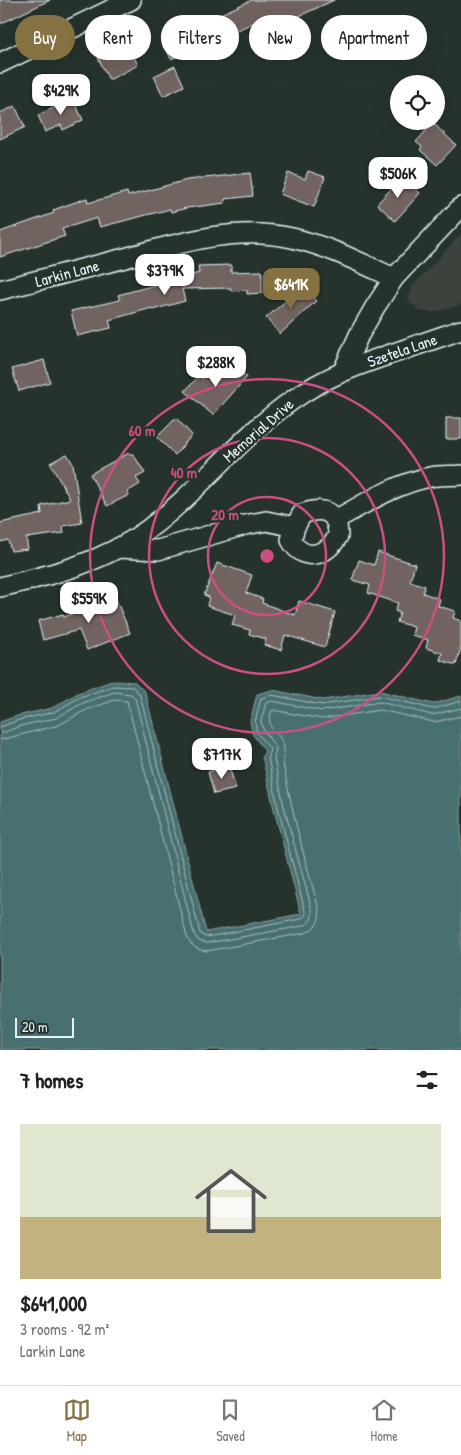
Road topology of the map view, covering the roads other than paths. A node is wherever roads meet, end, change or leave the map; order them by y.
1 (131, 0) edge
2 (0, 63) edge
3 (461, 207) edge
4 (394, 278) junction
5 (0, 290) edge
6 (461, 330) edge
7 (343, 371) junction
8 (461, 475) edge
9 (335, 520) junction
10 (295, 527) junction
11 (118, 548) junction
12 (0, 587) edge

1 - 2 street
3 - 4 street
4 - 5 street, Larkin Lane
4 - 7 street
6 - 7 street, Szetela Lane
7 - 11 street, Memorial Drive
8 - 9 street
9 - 10 street
9 - 10 street
10 - 11 street
11 - 12 street, Memorial Drive

